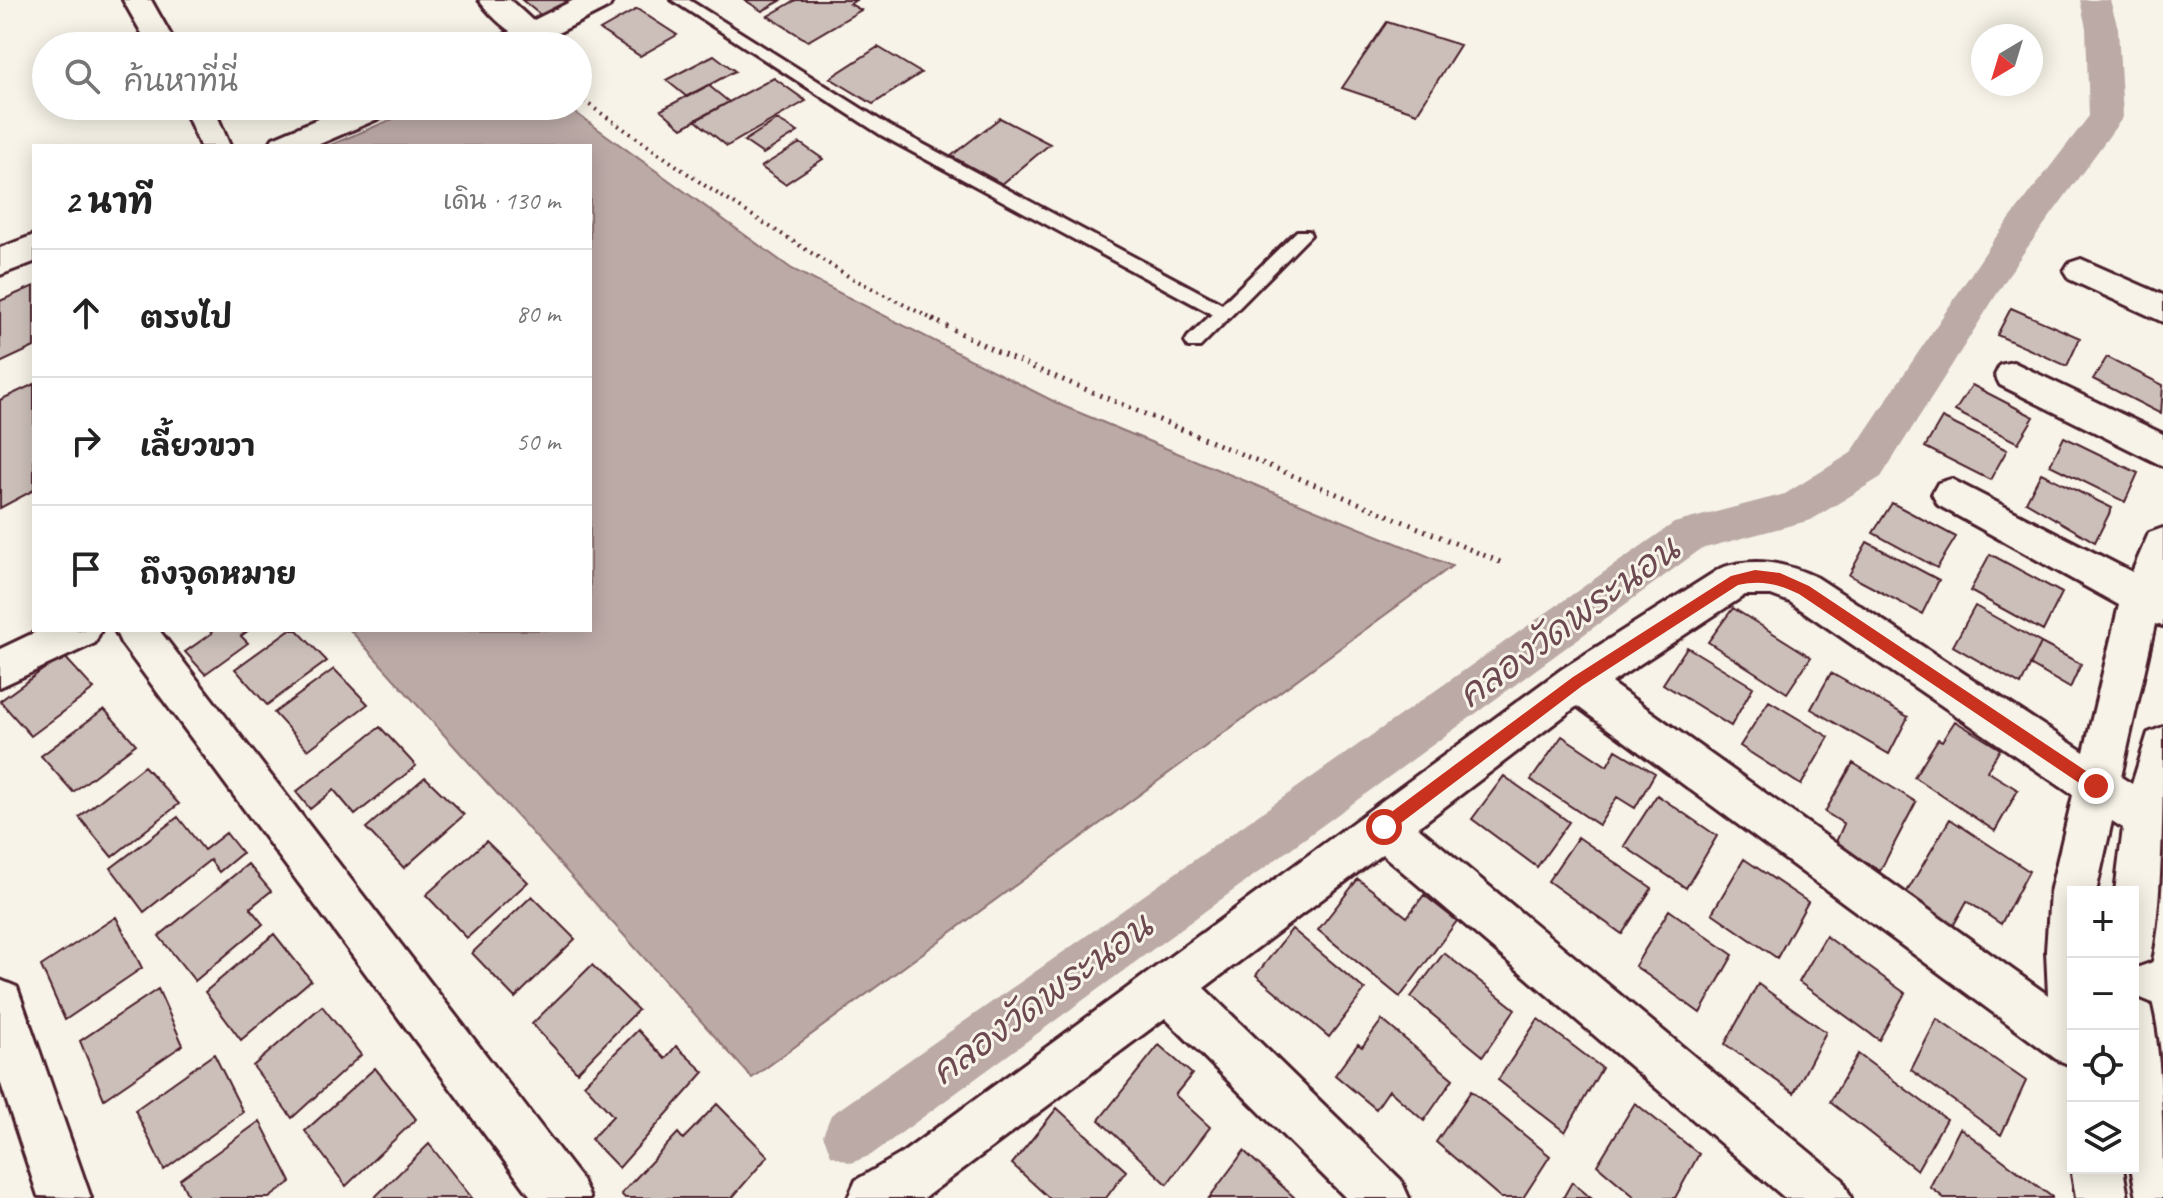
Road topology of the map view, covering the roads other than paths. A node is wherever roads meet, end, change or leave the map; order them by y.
1 (137, 0) edge
2 (493, 0) edge
3 (598, 0) edge
4 (679, 0) edge
5 (155, 32) edge
6 (515, 32) edge
7 (536, 32) edge
8 (204, 120) edge
9 (345, 120) edge
10 (214, 144) edge
11 (290, 144) edge
12 (1303, 235) dead end
13 (32, 249) edge
14 (0, 262) edge
15 (2081, 271) dead end
16 (2163, 310) edge
17 (1224, 313) junction
18 (1194, 342) dead end
19 (2013, 375) dead end
20 (2163, 451) edge
21 (1951, 494) dead end
22 (2163, 544) edge
23 (2152, 603) edge
24 (77, 632) edge
25 (137, 632) edge
26 (0, 669) edge
27 (1577, 682) junction
28 (2163, 747) edge
29 (2096, 786) junction
30 (2154, 825) edge
31 (1384, 827) junction
32 (2075, 886) edge
33 (2139, 909) edge
34 (1168, 987) junction
35 (0, 1004) edge
36 (2134, 1030) edge
37 (2067, 1038) edge
38 (2145, 1097) edge
39 (2098, 1174) edge
40 (930, 1185) edge
41 (65, 1198) edge
42 (564, 1198) edge
43 (874, 1198) edge
44 (1383, 1198) edge
45 (1825, 1198) edge
46 (2102, 1198) edge
47 (2163, 1198) edge

1 - 5 street
2 - 6 street
3 - 7 street
4 - 17 lane
8 - 10 street
9 - 11 street
12 - 17 lane
13 - 14 street
15 - 16 street
17 - 18 lane
19 - 20 street
21 - 23 street
22 - 23 street
23 - 29 street
24 - 26 street
25 - 42 street
27 - 29 street
27 - 31 street
27 - 37 street
28 - 30 street
29 - 30 street
29 - 32 street
30 - 33 street
31 - 34 street
31 - 45 street
34 - 40 street
34 - 44 street
35 - 41 street
36 - 38 street
38 - 47 street
39 - 46 street
40 - 43 street

